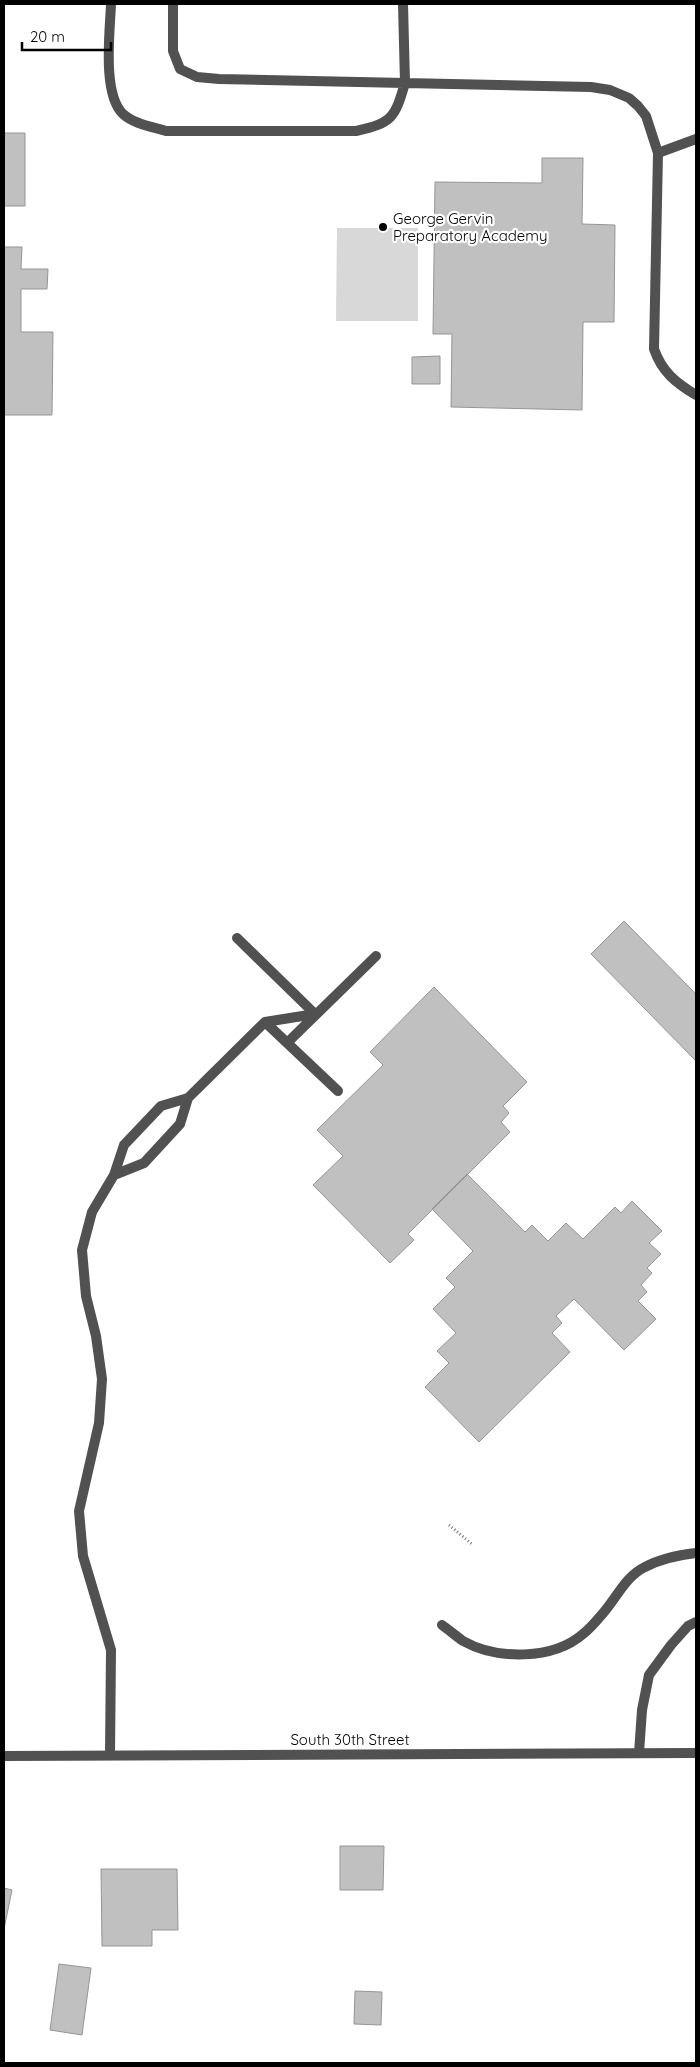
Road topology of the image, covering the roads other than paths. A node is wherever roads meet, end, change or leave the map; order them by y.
1 (111, 4) edge
2 (173, 4) edge
3 (403, 4) edge
4 (405, 82) junction
5 (696, 139) edge
6 (658, 153) junction
7 (696, 395) edge
8 (237, 938) dead end
9 (376, 956) dead end
10 (315, 1014) junction
11 (265, 1022) junction
12 (288, 1042) junction
13 (338, 1092) dead end
14 (188, 1098) junction
15 (114, 1175) junction
16 (696, 1554) edge
17 (696, 1622) edge
18 (442, 1625) dead end
19 (639, 1753) junction
20 (696, 1753) edge
21 (110, 1755) junction
22 (4, 1756) edge

1 - 4 street
2 - 4 street
3 - 4 street
4 - 6 street
5 - 6 street
6 - 7 street
8 - 10 street
9 - 10 street
10 - 11 street
10 - 12 street
11 - 12 street
11 - 14 street
12 - 13 street
14 - 15 street
14 - 15 street
15 - 21 street
16 - 18 street
17 - 19 street
19 - 20 street, South 30th Street
19 - 21 street, South 30th Street
21 - 22 street, South 30th Street

